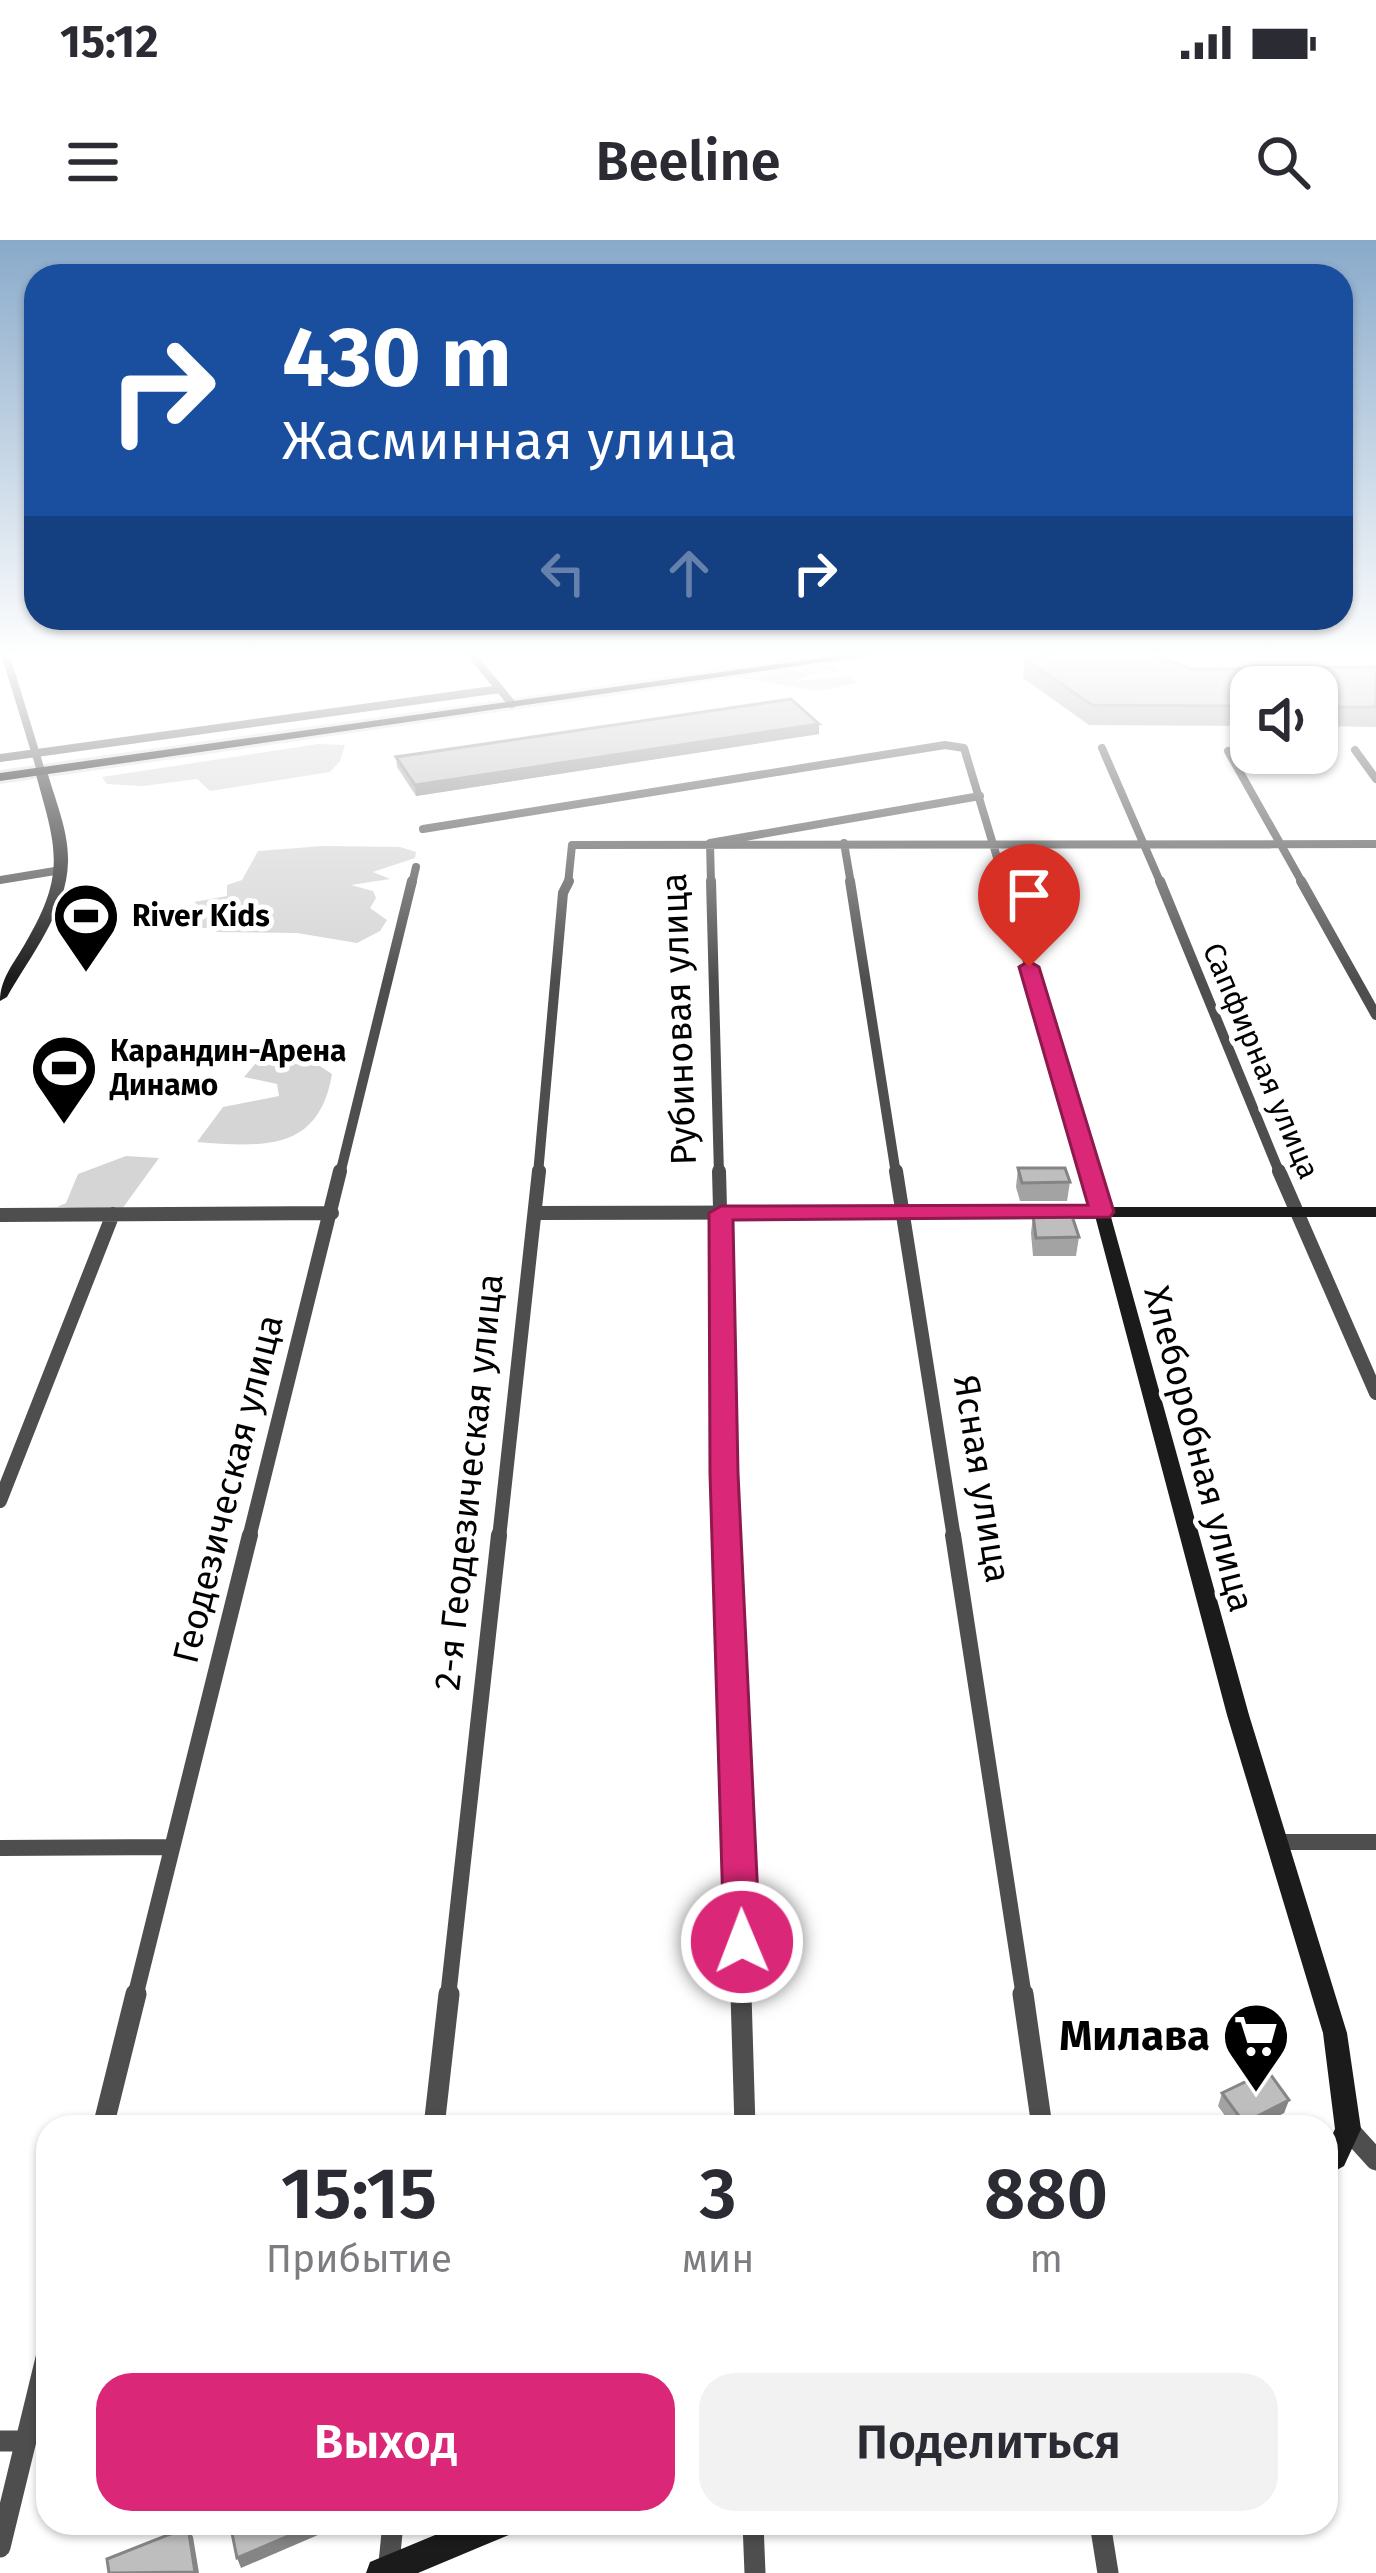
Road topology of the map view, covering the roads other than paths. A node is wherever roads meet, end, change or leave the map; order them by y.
1 (38, 762) edge
2 (105, 762) edge
3 (840, 762) edge
4 (969, 762) edge
5 (1108, 762) edge
6 (1235, 762) edge
7 (41, 771) junction
8 (0, 777) edge
9 (980, 796) junction
10 (424, 829) dead end
11 (844, 843) junction
12 (710, 844) junction
13 (992, 844) junction
14 (1284, 844) junction
15 (1376, 844) edge
16 (1145, 845) junction
17 (416, 867) dead end
18 (61, 871) junction
19 (0, 880) edge
20 (0, 997) edge
21 (1376, 1016) edge
22 (1102, 1212) junction
23 (1298, 1212) junction
24 (1376, 1212) edge
25 (332, 1213) junction
26 (536, 1213) junction
27 (721, 1213) junction
28 (112, 1214) junction
29 (904, 1214) junction
30 (0, 1215) edge
31 (1376, 1393) edge
32 (0, 1501) edge
33 (1276, 1842) junction
34 (1376, 1842) edge
35 (171, 1847) junction
36 (0, 1848) edge
37 (106, 2115) edge
38 (435, 2115) edge
39 (745, 2115) edge
40 (1040, 2115) edge
41 (1348, 2129) junction
42 (1338, 2151) edge
43 (1376, 2160) edge
44 (36, 2400) edge
45 (0, 2441) edge
46 (26, 2441) junction
47 (391, 2535) edge
48 (472, 2535) edge
49 (753, 2535) edge
50 (1102, 2535) edge
51 (0, 2547) edge
52 (386, 2572) edge
53 (755, 2573) edge
54 (1108, 2573) edge

1 - 7 street
2 - 7 main road
3 - 10 street, Хлеборобная улица
4 - 9 street, Хлеборобная улица
5 - 16 street, Сапфирная улица
6 - 14 street
7 - 8 main road
7 - 18 street
9 - 12 street
9 - 13 street, Хлеборобная улица
11 - 12 street
11 - 13 street
11 - 29 street, Ясная улица
12 - 26 street, 2-я Геодезическая улица
12 - 27 street, Рубиновая улица
13 - 16 street
13 - 22 street, Хлеборобная улица
14 - 15 street
14 - 16 street
14 - 21 street
16 - 23 street, Сапфирная улица
17 - 25 street, Геодезическая улица
18 - 19 street
18 - 20 street
22 - 23 street
22 - 29 street
22 - 33 street, Хлеборобная улица
23 - 24 street
23 - 31 street, Сапфирная улица
25 - 28 street
25 - 35 street, Геодезическая улица
26 - 27 street
26 - 38 street, 2-я Геодезическая улица
27 - 29 street
27 - 39 street, Рубиновая улица
28 - 30 street
28 - 32 street
29 - 40 street, Ясная улица
33 - 34 street
33 - 41 street, Хлеборобная улица
35 - 36 street
35 - 37 street, Геодезическая улица
41 - 42 street
41 - 43 street
44 - 46 street
45 - 46 street
46 - 51 street
47 - 52 street
48 - 52 street
49 - 53 street
50 - 54 street

